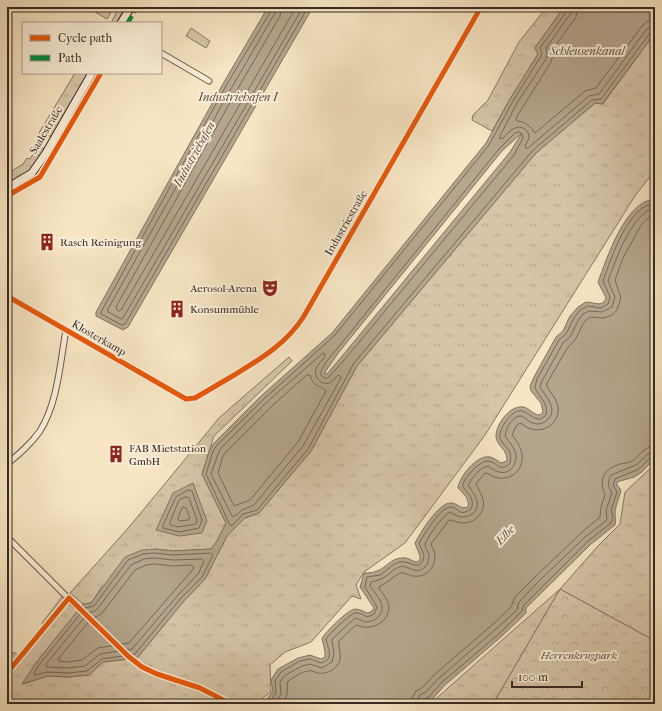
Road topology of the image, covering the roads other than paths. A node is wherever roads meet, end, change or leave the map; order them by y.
1 (130, 7) edge
2 (481, 7) edge
3 (122, 22) edge
4 (162, 53) edge
5 (91, 74) edge
6 (209, 81) dead end
7 (7, 188) edge
8 (7, 296) edge
9 (66, 330) junction
10 (181, 397) joint
11 (7, 464) edge
12 (7, 537) edge
13 (76, 605) dead end

1 - 3 main road
2 - 10 street, Industriestraße
4 - 6 street
5 - 7 main road, Saalestraße
8 - 9 street, Klosterkamp
9 - 10 street, Klosterkamp
9 - 11 street
12 - 13 street

